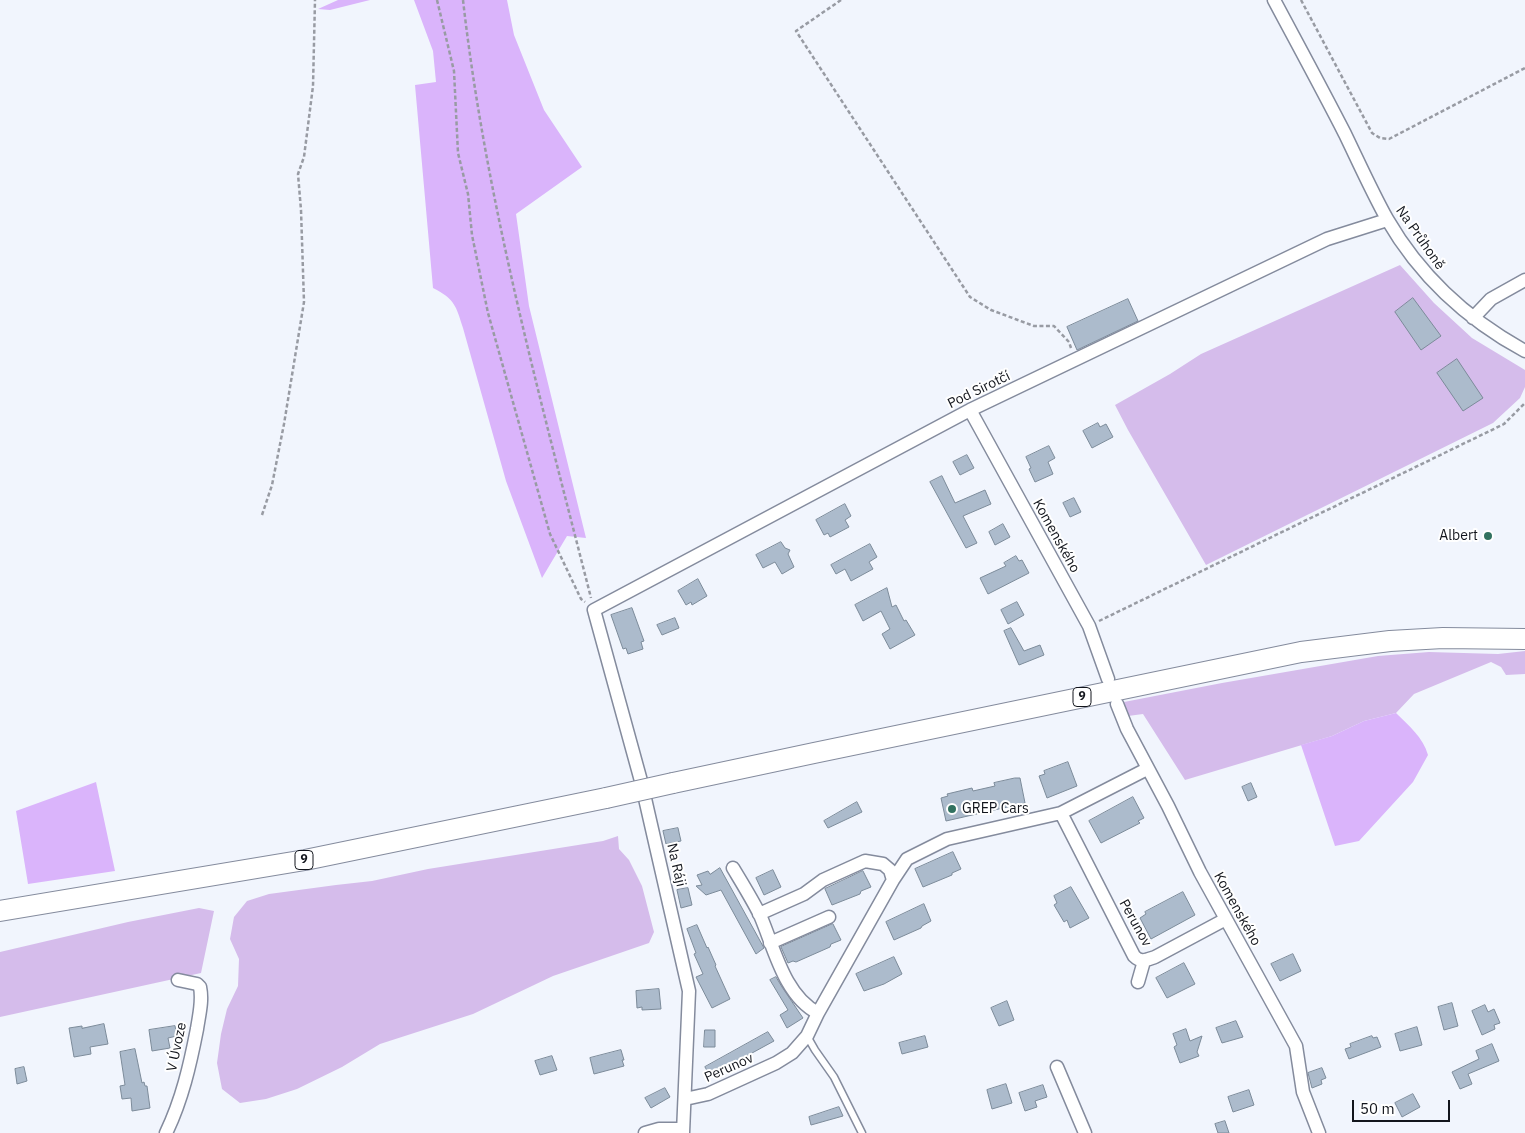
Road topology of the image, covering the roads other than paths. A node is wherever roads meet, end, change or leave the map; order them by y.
1 (1274, 0) edge
2 (1388, 220) junction
3 (1525, 280) edge
4 (1473, 318) junction
5 (1525, 351) edge
6 (970, 410) junction
7 (594, 610) joint
8 (1525, 639) edge
9 (1108, 679) dead end
10 (1116, 704) dead end
11 (1146, 769) junction
12 (1061, 814) junction
13 (733, 868) dead end
14 (893, 880) junction
15 (0, 911) edge
16 (759, 914) junction
17 (829, 917) dead end
18 (1226, 919) junction
19 (770, 943) junction
20 (1144, 961) junction
21 (178, 980) dead end
22 (1138, 982) dead end
23 (818, 1013) junction
24 (807, 1036) junction
25 (1057, 1067) dead end
26 (685, 1099) junction
27 (683, 1131) edge
28 (166, 1133) edge
29 (645, 1133) edge
30 (862, 1133) edge
31 (1085, 1133) edge
32 (1318, 1133) edge

1 - 2 street, Na Průhoně
2 - 4 street, Na Průhoně
2 - 6 street, Pod Sirotčí
3 - 4 street
4 - 5 street, Na Průhoně
6 - 7 street, Pod Sirotčí
6 - 9 street, Komenského
7 - 26 street, Na Ráji
8 - 15 main road, 9, bridge
10 - 11 street, Komenského
11 - 12 street, Perunov
11 - 18 street, Komenského
12 - 14 street, Perunov
12 - 20 street, Perunov
13 - 16 street
14 - 16 street
14 - 23 street, Perunov
16 - 19 street
17 - 19 street
18 - 20 street, Perunov
18 - 32 street, Komenského
19 - 23 street
20 - 22 street
21 - 28 street, V Úvoze
23 - 24 street, Perunov
24 - 26 street, Perunov
24 - 30 lane
25 - 31 street
26 - 27 street, Na Ráji
27 - 29 street

